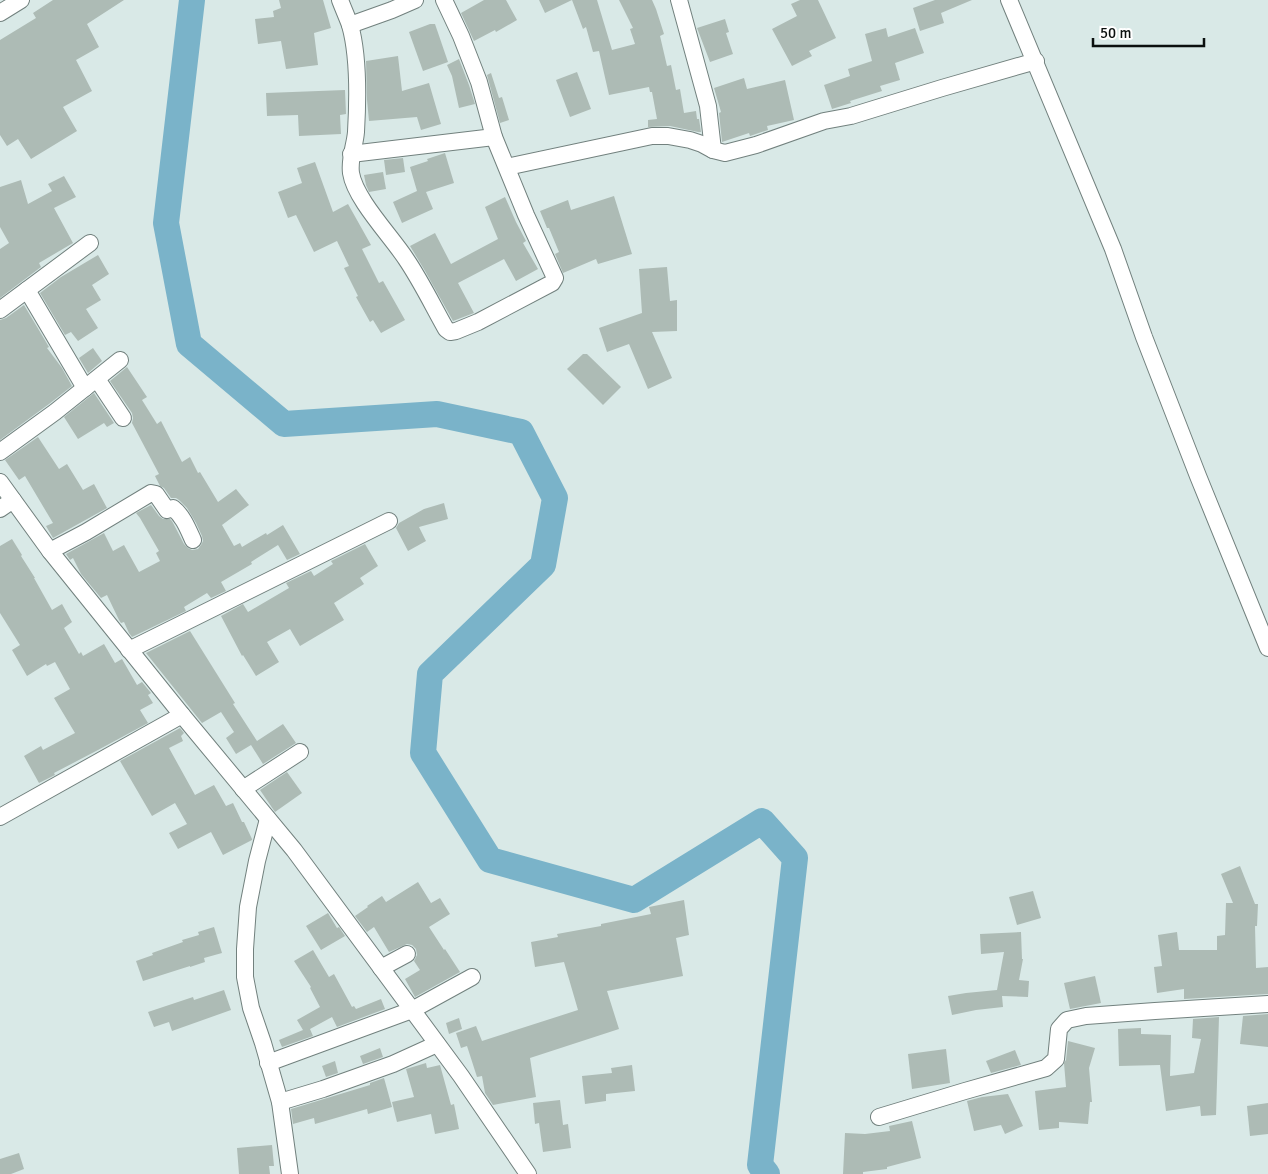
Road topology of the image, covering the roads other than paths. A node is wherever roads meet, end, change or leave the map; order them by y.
1 (21, 0) edge
2 (340, 0) edge
3 (415, 0) edge
4 (444, 0) edge
5 (680, 0) edge
6 (1009, 0) edge
7 (1, 10) edge
8 (350, 25) junction
9 (1036, 62) junction
10 (494, 137) junction
11 (713, 150) junction
12 (351, 154) junction
13 (507, 167) junction
14 (90, 243) dead end
15 (27, 290) junction
16 (0, 310) edge
17 (120, 360) dead end
18 (91, 384) junction
19 (123, 418) dead end
20 (0, 452) edge
21 (0, 482) edge
22 (7, 505) edge
23 (389, 521) dead end
24 (193, 540) dead end
25 (50, 551) junction
26 (1268, 648) edge
27 (129, 650) junction
28 (182, 716) junction
29 (300, 752) dead end
30 (243, 789) junction
31 (0, 818) edge
32 (268, 819) junction
33 (407, 954) dead end
34 (381, 968) junction
35 (472, 977) dead end
36 (1268, 1004) edge
37 (412, 1010) junction
38 (437, 1044) junction
39 (268, 1063) junction
40 (280, 1102) junction
41 (879, 1117) dead end
42 (290, 1174) edge
43 (528, 1174) edge

1 - 7 street
2 - 8 street
3 - 8 street
4 - 10 street
5 - 11 street
6 - 9 street
8 - 12 street
9 - 11 street
9 - 26 street
10 - 12 street
10 - 13 street
11 - 13 street
12 - 13 street
14 - 15 street
15 - 16 street
15 - 18 street
17 - 18 street
18 - 19 street
18 - 20 street
21 - 22 street
22 - 25 street
23 - 27 street
24 - 25 street
25 - 27 street
27 - 28 street
28 - 30 street
28 - 31 street
29 - 30 street
30 - 32 street
32 - 34 street
32 - 39 street
33 - 34 street
34 - 37 street
35 - 37 street
36 - 41 street
37 - 38 street
37 - 39 street
38 - 40 street
38 - 43 street
39 - 40 street
40 - 42 street

